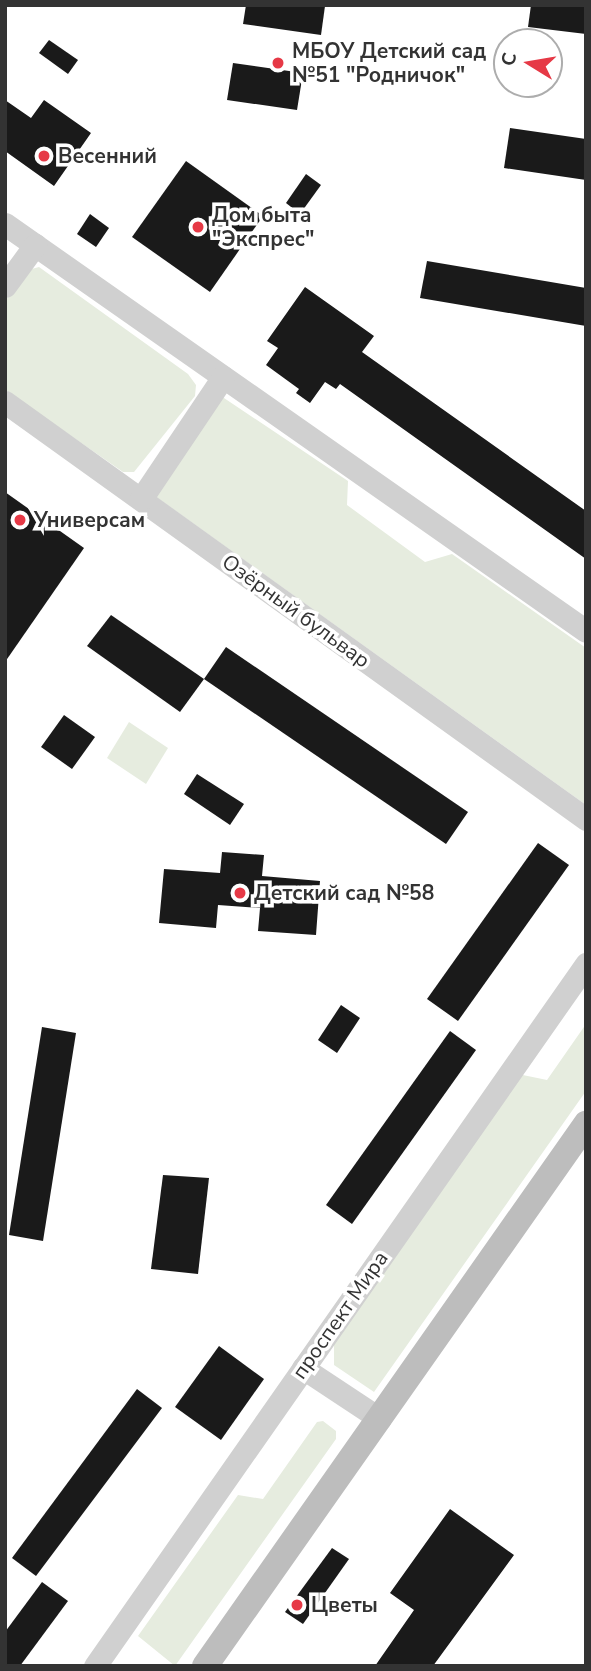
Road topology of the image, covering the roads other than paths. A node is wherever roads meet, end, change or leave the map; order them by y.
1 (5, 224) edge
2 (35, 245) junction
3 (5, 286) edge
4 (223, 377) junction
5 (5, 402) edge
6 (141, 499) junction
7 (586, 631) edge
8 (586, 819) edge
9 (586, 964) edge
10 (586, 1124) edge
11 (303, 1368) junction
12 (380, 1419) junction
13 (95, 1666) edge
14 (205, 1666) edge

1 - 2 street
2 - 3 street
2 - 4 street
4 - 6 street
4 - 7 street
5 - 6 street, Озёрный бульвар
6 - 8 street, Озёрный бульвар
9 - 11 street, проспект Мира
10 - 12 main road
11 - 12 street
11 - 13 street, проспект Мира
12 - 14 main road

